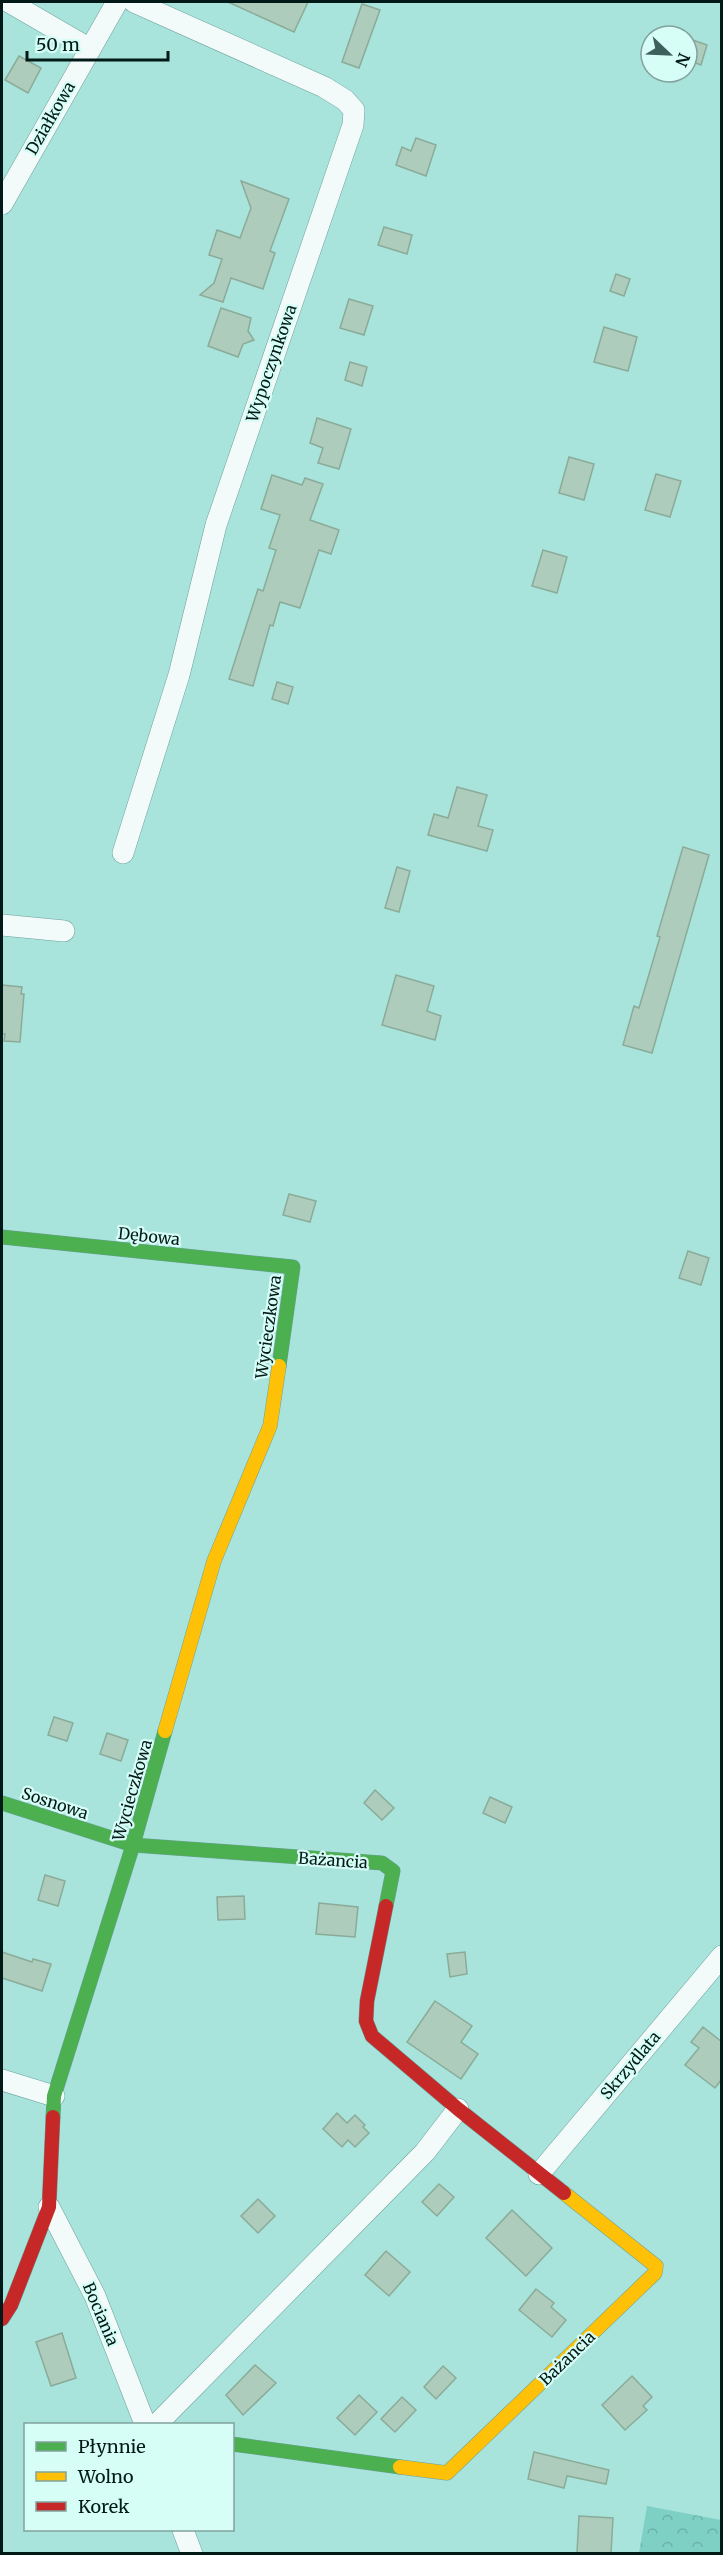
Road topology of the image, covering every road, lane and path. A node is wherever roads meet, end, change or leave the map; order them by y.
1 (9, 2) edge
2 (117, 2) edge
3 (134, 2) edge
4 (90, 49) junction
5 (2, 204) edge
6 (123, 853) dead end
7 (2, 925) edge
8 (64, 931) dead end
9 (2, 1237) edge
10 (293, 1267) joint
11 (2, 1803) edge
12 (133, 1845) junction
13 (722, 1956) edge
14 (2, 2080) edge
15 (54, 2096) junction
16 (458, 2109) junction
17 (539, 2174) junction
18 (49, 2206) junction
19 (2, 2319) edge
20 (146, 2423) edge
21 (158, 2423) edge
22 (234, 2444) edge
23 (184, 2531) edge
24 (192, 2553) edge

1 - 4 street
2 - 4 street, Działkowa
3 - 6 street, Wypoczynkowa
4 - 5 street, Działkowa
7 - 8 street
9 - 10 street, Dębowa
10 - 12 street, Wycieczkowa
11 - 12 street, Sosnowa
12 - 15 street, Wycieczkowa
12 - 16 street, Bażancia
13 - 17 street, Skrzydlata
14 - 15 street
15 - 18 street, Wycieczkowa
16 - 17 street, Bażancia
16 - 21 street
17 - 22 street, Bażancia
18 - 19 street, Wycieczkowa
18 - 20 street, Bociania
23 - 24 street

